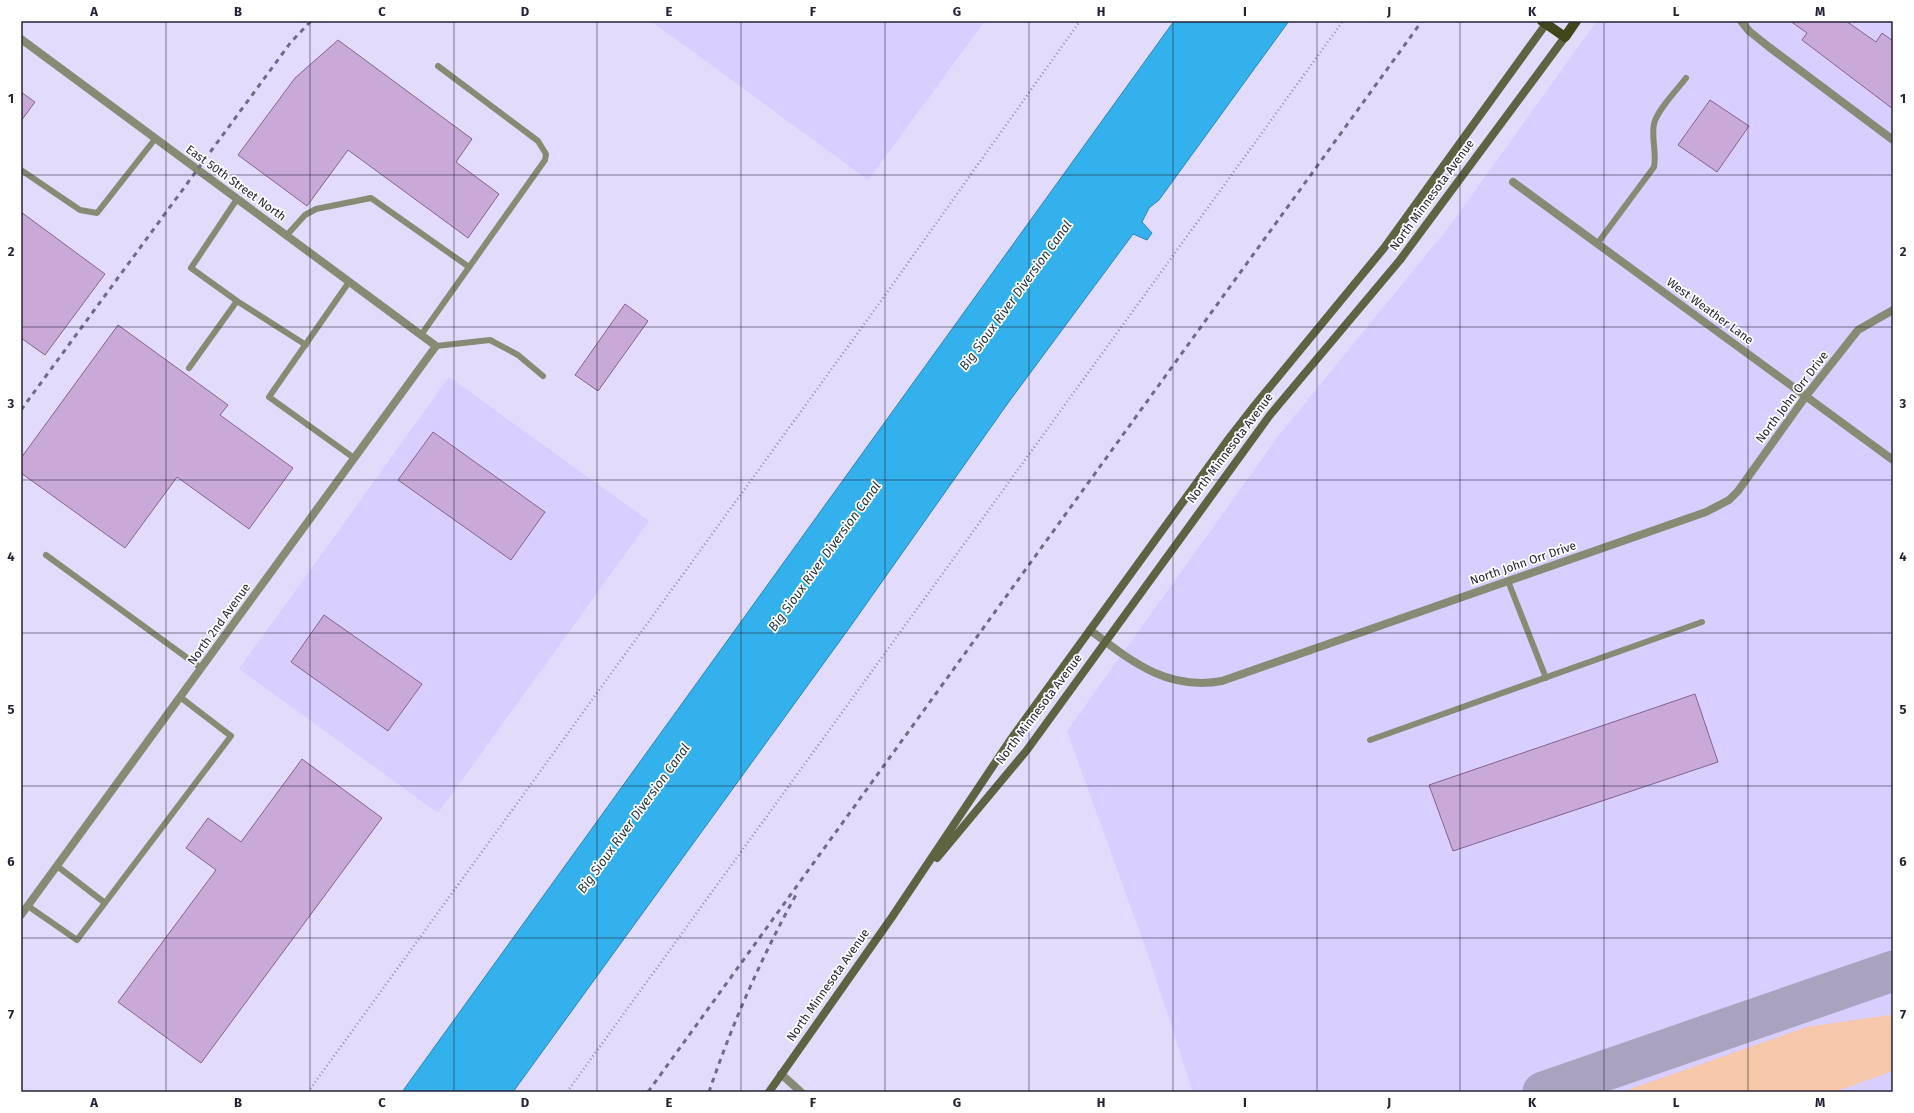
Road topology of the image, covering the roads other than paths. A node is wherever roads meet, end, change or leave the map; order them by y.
1 (1576, 21) edge
2 (1741, 21) edge
3 (1545, 22) edge
4 (1565, 38) junction
5 (21, 39) edge
6 (438, 66) dead end
7 (1686, 78) dead end
8 (155, 139) junction
9 (1893, 140) edge
10 (21, 170) edge
11 (1514, 182) dead end
12 (237, 199) junction
13 (286, 236) junction
14 (1598, 244) junction
15 (469, 267) junction
16 (349, 282) junction
17 (237, 301) junction
18 (1893, 310) edge
19 (421, 335) junction
20 (306, 344) junction
21 (436, 346) junction
22 (189, 368) dead end
23 (544, 376) dead end
24 (1806, 396) junction
25 (354, 458) junction
26 (1893, 460) edge
27 (46, 555) dead end
28 (1508, 581) junction
29 (1702, 622) dead end
30 (1090, 630) junction
31 (1105, 641) junction
32 (201, 668) junction
33 (1546, 678) junction
34 (180, 697) junction
35 (1370, 740) dead end
36 (57, 866) junction
37 (908, 893) junction
38 (105, 903) junction
39 (28, 906) junction
40 (21, 915) edge
41 (782, 1074) junction
42 (769, 1092) edge
43 (801, 1092) edge

1 - 4 main road, North Minnesota Avenue
2 - 9 street
3 - 4 main road
3 - 30 main road, North Minnesota Avenue
4 - 31 main road, North Minnesota Avenue
5 - 8 street, East 50th Street North
6 - 15 lane
7 - 14 lane
8 - 10 lane
8 - 12 street, East 50th Street North
11 - 14 street, West Weather Lane
12 - 13 street, East 50th Street North
12 - 17 lane
13 - 15 lane
13 - 16 street, East 50th Street North
14 - 24 street, West Weather Lane
15 - 19 lane
16 - 19 street, East 50th Street North
16 - 20 lane
17 - 20 lane
17 - 22 lane
18 - 24 street, North John Orr Drive
19 - 21 street, East 50th Street North
20 - 25 lane
21 - 23 lane
21 - 25 street, North 2nd Avenue
24 - 26 street, West Weather Lane
24 - 28 street, North John Orr Drive
25 - 32 street, North 2nd Avenue
27 - 32 lane
28 - 31 street, North John Orr Drive
28 - 33 lane
29 - 33 lane
30 - 31 street, North John Orr Drive
30 - 37 main road, North Minnesota Avenue
31 - 37 main road, North Minnesota Avenue
32 - 34 street, North 2nd Avenue
33 - 35 lane
34 - 36 street, North 2nd Avenue
34 - 38 lane
36 - 38 lane
36 - 39 street, North 2nd Avenue
37 - 41 main road, North Minnesota Avenue
38 - 39 lane
39 - 40 street, North 2nd Avenue
41 - 42 main road, North Minnesota Avenue
41 - 43 street

